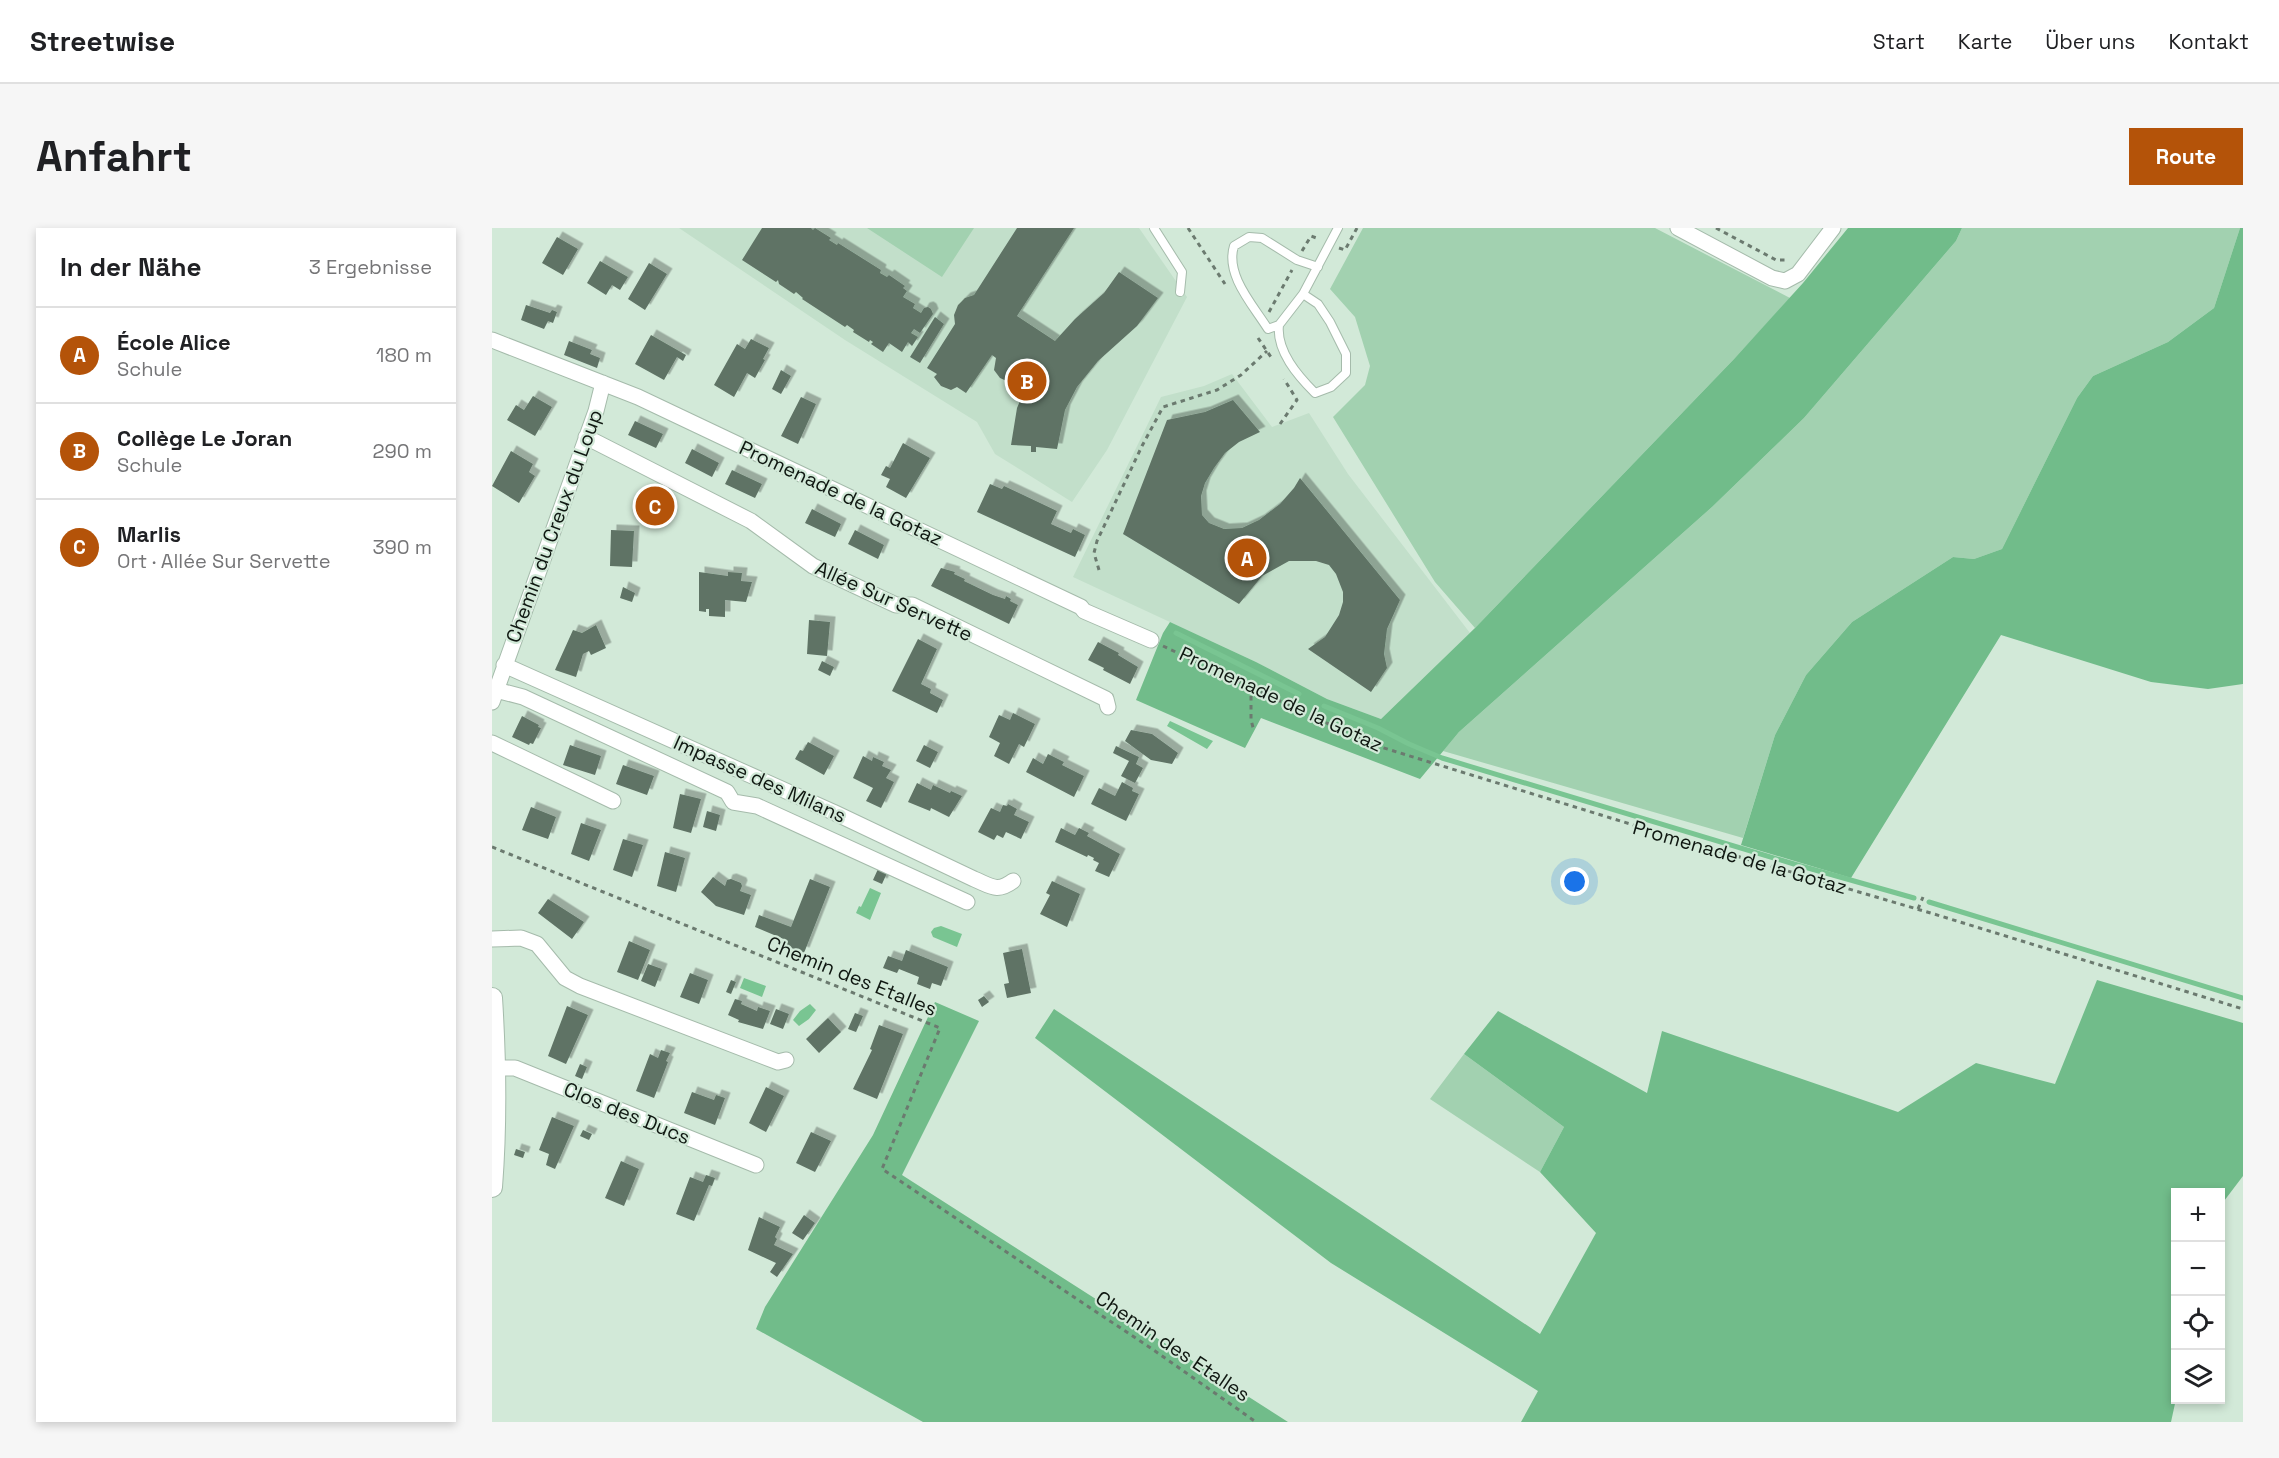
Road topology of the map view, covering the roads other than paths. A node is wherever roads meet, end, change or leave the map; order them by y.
1 (1154, 228) edge
2 (1338, 228) edge
3 (1678, 228) edge
4 (1833, 228) edge
5 (1318, 267) junction
6 (1180, 292) dead end
7 (1303, 294) junction
8 (1279, 326) junction
9 (492, 340) edge
10 (603, 383) junction
11 (586, 437) junction
12 (1151, 640) road end
13 (504, 665) junction
14 (494, 696) edge
15 (1108, 707) dead end
16 (492, 743) edge
17 (613, 801) dead end
18 (1013, 881) dead end
19 (968, 902) dead end
20 (492, 939) edge
21 (492, 998) edge
22 (786, 1060) dead end
23 (497, 1068) junction
24 (756, 1166) dead end
25 (492, 1187) edge

1 - 6 lane
2 - 5 lane
3 - 4 street
5 - 7 lane
5 - 8 lane
7 - 8 lane
7 - 8 lane
9 - 10 street, Promenade de la Gotaz
10 - 11 street, Chemin du Creux du Loup
10 - 12 street, Promenade de la Gotaz
11 - 13 street, Chemin du Creux du Loup
11 - 15 street, Allée Sur Servette
13 - 14 street, Chemin du Creux du Loup
13 - 18 street, Impasse des Milans
14 - 19 street
16 - 17 street
20 - 22 street
21 - 23 street
23 - 24 street, Clos des Ducs
23 - 25 street

